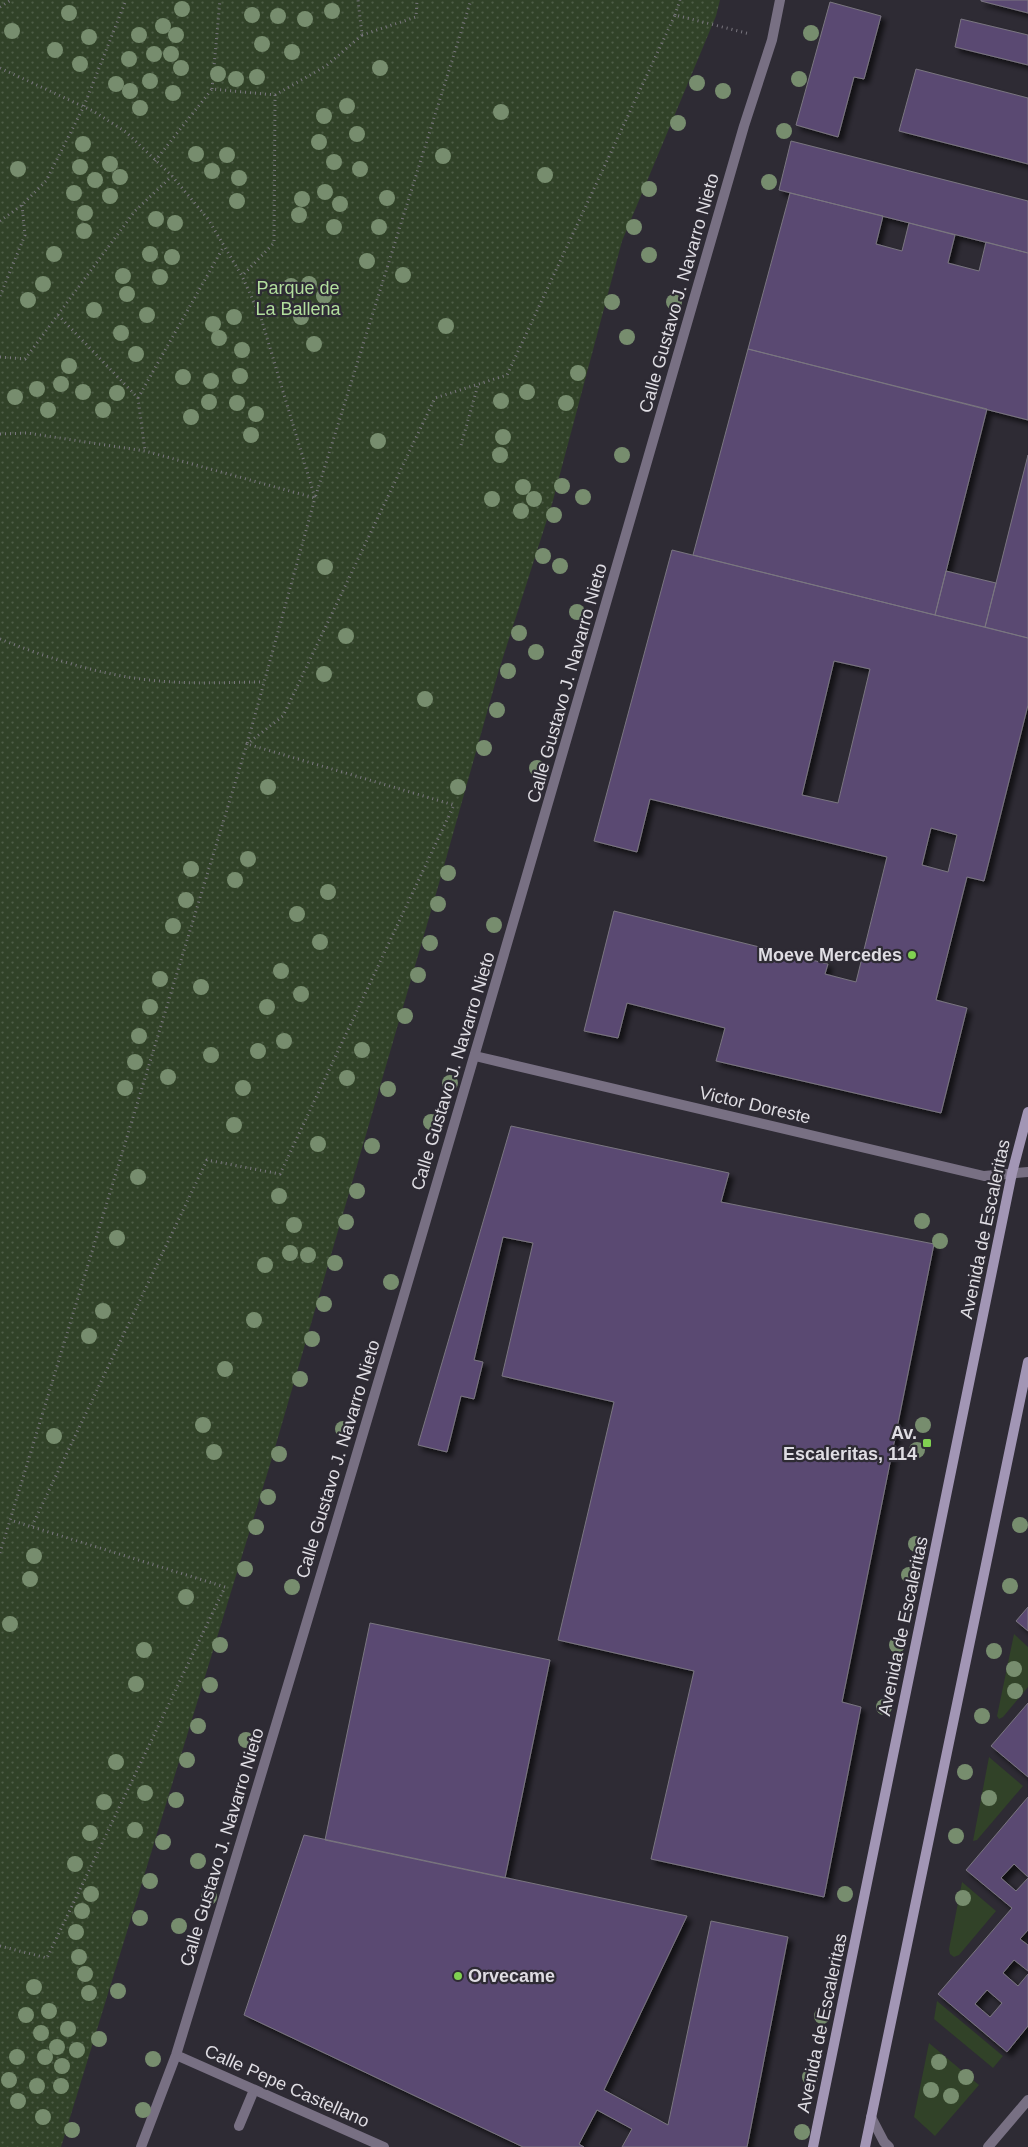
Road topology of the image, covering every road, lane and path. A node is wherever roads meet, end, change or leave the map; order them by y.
1 (11, 0) edge
2 (126, 0) edge
3 (220, 0) edge
4 (358, 0) edge
5 (417, 0) edge
6 (471, 0) edge
7 (680, 0) edge
8 (780, 0) edge
9 (0, 7) edge
10 (675, 15) junction
11 (362, 35) junction
12 (772, 40) junction
13 (0, 68) edge
14 (212, 89) junction
15 (275, 94) junction
16 (84, 106) junction
17 (155, 161) junction
18 (172, 176) junction
19 (22, 204) junction
20 (0, 221) edge
21 (224, 246) junction
22 (242, 276) junction
23 (0, 296) edge
24 (58, 315) junction
25 (0, 357) edge
26 (479, 384) junction
27 (138, 398) junction
28 (0, 434) edge
29 (461, 445) dead end
30 (145, 451) junction
31 (315, 498) junction
32 (0, 639) edge
33 (264, 682) junction
34 (246, 744) junction
35 (475, 1056) junction
36 (1028, 1112) edge
37 (1028, 1172) edge
38 (1012, 1173) junction
39 (1028, 1362) edge
40 (10, 1520) junction
41 (32, 1526) junction
42 (0, 1553) edge
43 (0, 1946) edge
44 (176, 2055) junction
45 (254, 2090) junction
46 (1028, 2100) edge
47 (871, 2117) junction
48 (239, 2126) dead end
49 (141, 2147) edge
50 (384, 2147) edge
51 (813, 2147) edge
52 (865, 2147) edge
53 (889, 2147) edge
54 (988, 2147) edge

1 - 9 path
2 - 16 path
3 - 14 path
4 - 11 path
5 - 11 path
6 - 31 path
7 - 10 path
8 - 12 street, Calle Gustavo J. Navarro Nieto
10 - 12 path
10 - 26 path
11 - 15 path
12 - 35 street, Calle Gustavo J. Navarro Nieto
13 - 16 path
14 - 15 path
14 - 17 path
15 - 22 path
16 - 17 path
16 - 19 path
17 - 18 path
18 - 21 path
18 - 24 path
19 - 20 path
19 - 23 path
21 - 22 path
21 - 27 path
22 - 31 path
24 - 25 path
24 - 27 path
26 - 29 path
26 - 34 path
27 - 30 path
28 - 30 path
30 - 31 path
31 - 33 path
32 - 33 path
33 - 34 path
34 - 40 path
34 - 41 path
35 - 38 street, Victor Doreste
35 - 44 street, Calle Gustavo J. Navarro Nieto
36 - 38 street, Avenida de Escaleritas
37 - 38 street, Victor Doreste
38 - 51 street, Avenida de Escaleritas
39 - 47 street
40 - 41 path
40 - 42 path
41 - 43 path
44 - 45 street, Calle Pepe Castellano
44 - 49 street, Calle Gustavo J. Navarro Nieto
45 - 48 street
45 - 50 street, Calle Pepe Castellano
46 - 54 street
47 - 52 street
47 - 53 street

